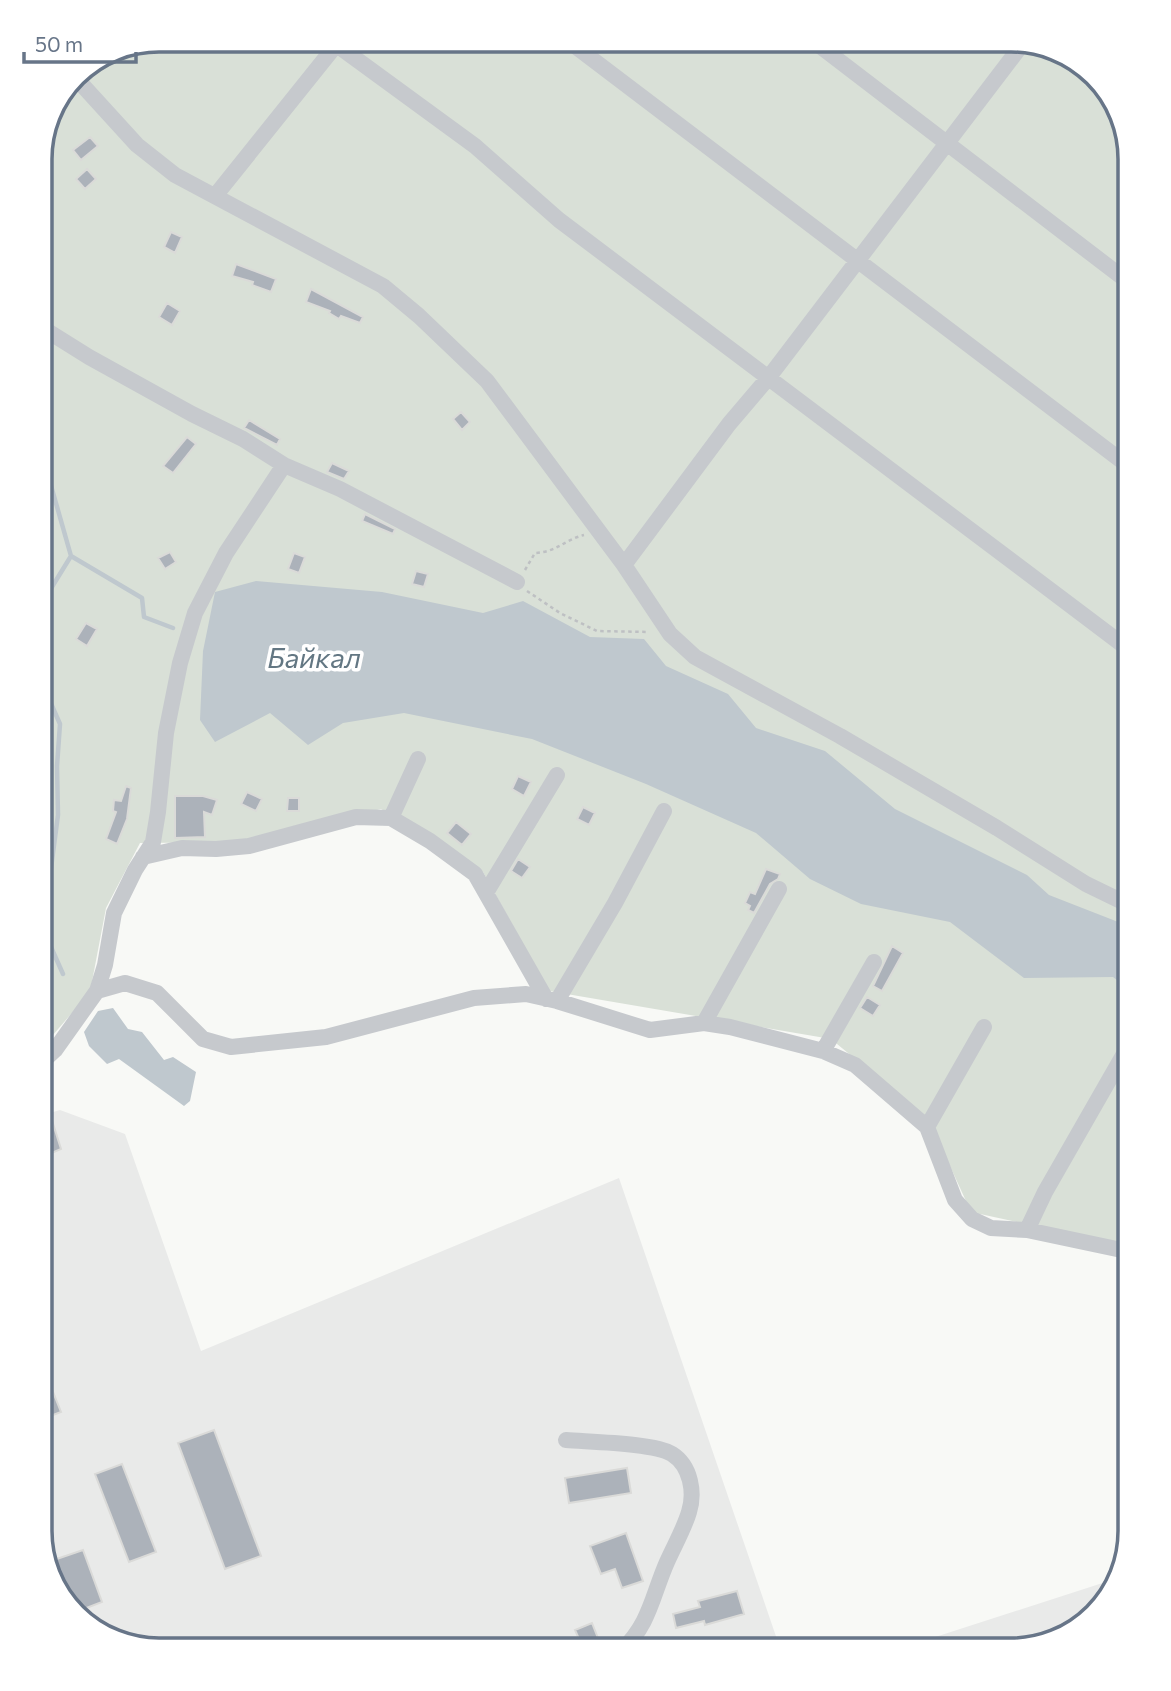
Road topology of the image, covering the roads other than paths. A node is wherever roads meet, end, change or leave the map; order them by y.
1 (328, 52) edge
2 (350, 52) edge
3 (583, 52) edge
4 (829, 53) edge
5 (1016, 53) edge
6 (83, 85) edge
7 (946, 143) junction
8 (215, 196) junction
9 (857, 259) junction
10 (1118, 274) edge
11 (53, 335) edge
12 (769, 377) junction
13 (1118, 458) edge
14 (284, 465) junction
15 (624, 565) junction
16 (517, 582) road end
17 (1118, 641) edge
18 (418, 759) dead end
19 (557, 775) dead end
20 (664, 811) dead end
21 (391, 818) junction
22 (144, 857) junction
23 (779, 889) dead end
24 (486, 891) junction
25 (1118, 899) edge
26 (874, 962) dead end
27 (97, 991) junction
28 (552, 1000) junction
29 (704, 1023) junction
30 (984, 1027) dead end
31 (823, 1051) junction
32 (52, 1052) edge
33 (1118, 1064) edge
34 (927, 1127) junction
35 (1027, 1230) junction
36 (1118, 1249) edge
37 (566, 1440) dead end
38 (631, 1638) edge

1 - 8 street
2 - 12 street
3 - 9 street
4 - 7 street
5 - 7 street
6 - 8 street
7 - 9 street
7 - 10 street
8 - 15 street
9 - 12 street
9 - 13 street
11 - 14 street
12 - 15 street
12 - 17 street
14 - 16 street
14 - 22 street
15 - 25 street
18 - 21 street
19 - 24 street
20 - 28 street
21 - 22 street
21 - 24 street
22 - 27 street
23 - 29 street
24 - 28 street
26 - 31 street
27 - 28 street
27 - 32 street
28 - 29 street
29 - 31 street
30 - 34 street
31 - 34 street
33 - 35 street
34 - 35 street
35 - 36 street
37 - 38 street

